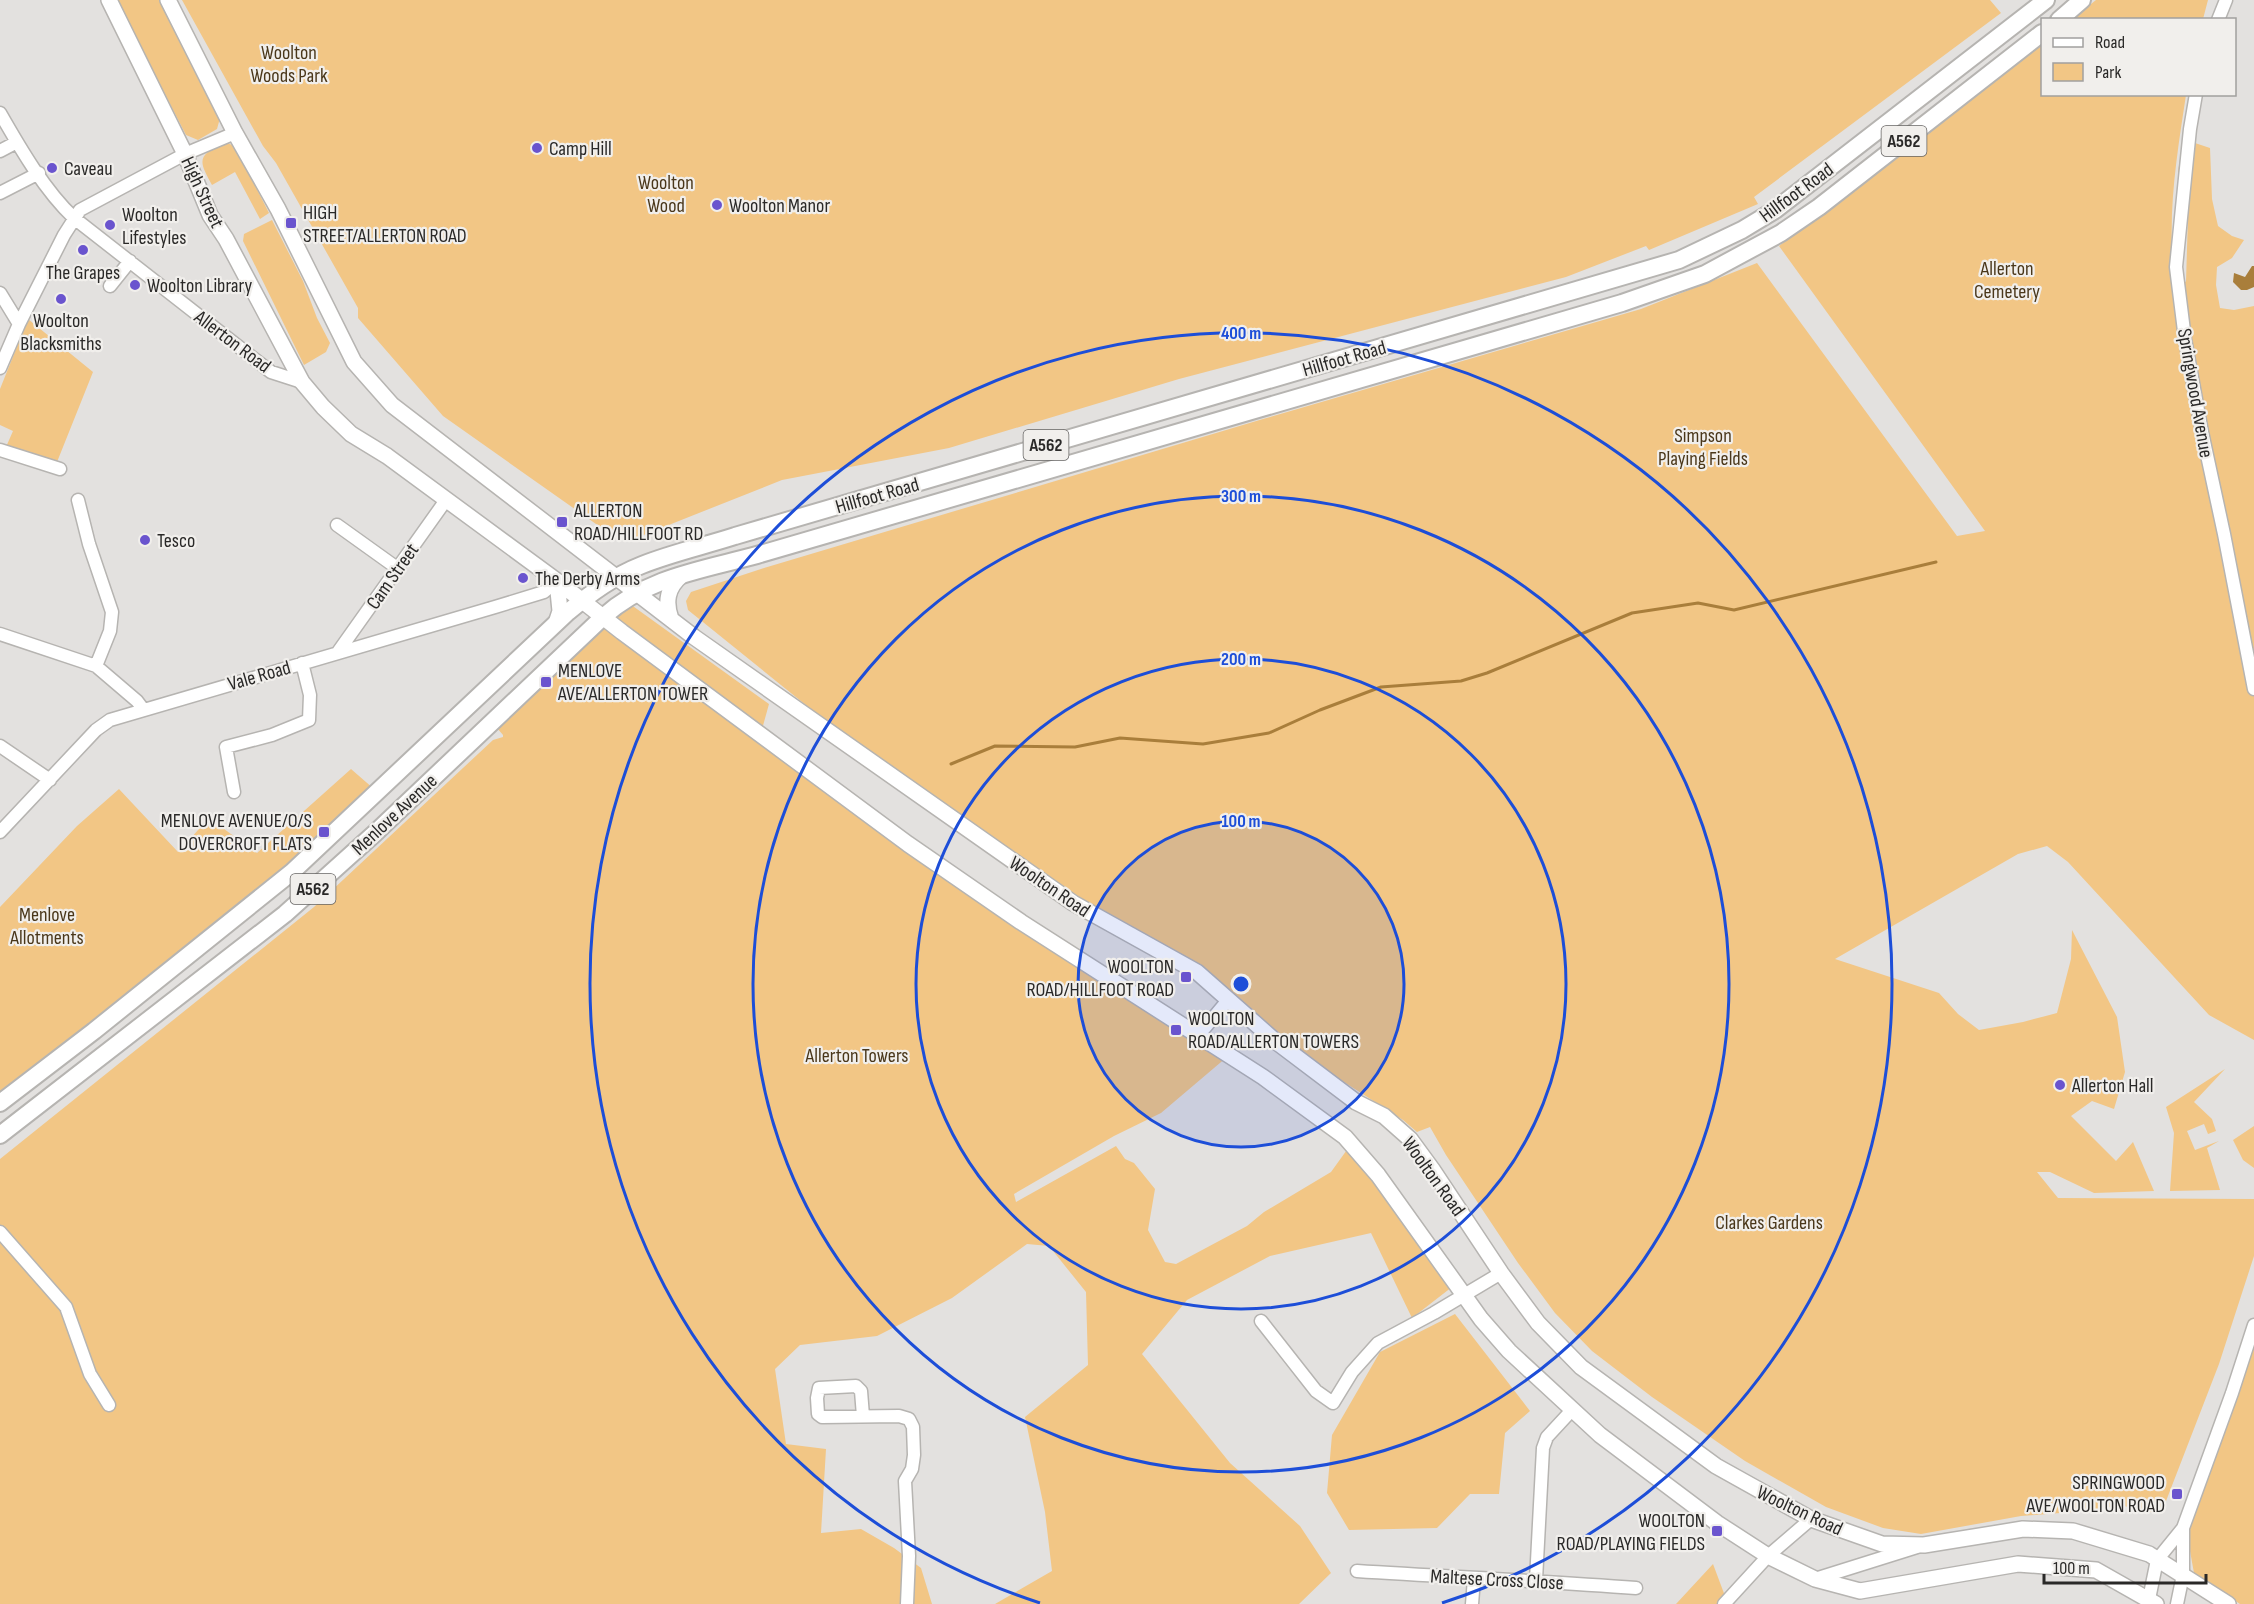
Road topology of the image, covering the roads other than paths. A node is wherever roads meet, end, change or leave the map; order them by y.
1 (109, 0) edge
2 (168, 0) edge
3 (2046, 0) edge
4 (2082, 0) edge
5 (2226, 0) edge
6 (2061, 18) edge
7 (2219, 18) edge
8 (2041, 35) edge
9 (2196, 96) edge
10 (0, 113) edge
11 (235, 133) junction
12 (17, 142) junction
13 (0, 151) edge
14 (185, 154) junction
15 (39, 173) junction
16 (0, 193) edge
17 (74, 218) junction
18 (1760, 219) junction
19 (1773, 238) junction
20 (130, 261) junction
21 (110, 286) dead end
22 (0, 292) edge
23 (19, 324) junction
24 (0, 368) edge
25 (302, 382) junction
26 (0, 450) edge
27 (60, 469) dead end
28 (78, 500) dead end
29 (446, 500) junction
30 (337, 525) dead end
31 (397, 568) junction
32 (681, 576) junction
33 (615, 578) junction
34 (557, 581) junction
35 (635, 593) junction
36 (582, 600) junction
37 (603, 617) junction
38 (671, 619) junction
39 (556, 623) junction
40 (0, 634) edge
41 (338, 652) junction
42 (302, 663) junction
43 (96, 666) junction
44 (2254, 689) edge
45 (143, 709) junction
46 (0, 746) edge
47 (50, 780) junction
48 (234, 792) dead end
49 (0, 832) edge
50 (1228, 1000) junction
51 (1198, 1036) junction
52 (0, 1103) edge
53 (0, 1134) edge
54 (0, 1232) edge
55 (1501, 1273) junction
56 (1465, 1295) junction
57 (1261, 1321) dead end
58 (2254, 1324) edge
59 (109, 1405) dead end
60 (1572, 1410) junction
61 (863, 1416) dead end
62 (1810, 1519) junction
63 (2183, 1528) junction
64 (1924, 1545) junction
65 (1768, 1556) junction
66 (2157, 1560) junction
67 (1357, 1571) dead end
68 (2183, 1575) junction
69 (1474, 1579) junction
70 (1815, 1579) junction
71 (1536, 1580) junction
72 (1636, 1588) dead end
73 (2151, 1602) edge
74 (907, 1604) edge
75 (1472, 1604) edge
76 (1724, 1604) edge
77 (2177, 1604) edge
78 (2228, 1604) edge

1 - 14 main road, High Street
2 - 11 main road
3 - 18 highway, Hillfoot Road / A562
4 - 6 highway
5 - 7 street
8 - 19 highway, Hillfoot Road / A562
9 - 44 street, Springwood Avenue
10 - 12 street, Allerton Road
11 - 14 street
11 - 33 main road
12 - 13 street
12 - 15 street, Allerton Road
14 - 17 street
14 - 25 main road, High Street
15 - 16 street
15 - 17 street, Allerton Road
17 - 20 street, Allerton Road
17 - 23 street
18 - 19 street
18 - 33 highway, Hillfoot Road / A562
19 - 32 highway, Hillfoot Road / A562
20 - 21 street
20 - 25 street, Allerton Road
22 - 23 street
23 - 24 street
25 - 29 main road
26 - 27 street
28 - 43 street
29 - 31 street, Cam Street
29 - 34 main road
30 - 31 street
31 - 41 street, Cam Street
32 - 35 highway, Hillfoot Road / A562
32 - 38 main road
33 - 35 main road, Woolton Road
33 - 36 highway, Hillfoot Road / A562
34 - 36 main road
34 - 39 main road
34 - 41 street, Vale Road
35 - 37 highway, Menlove Avenue / A562
35 - 38 main road, Woolton Road
36 - 37 main road
36 - 39 highway, Menlove Avenue / A562
37 - 51 main road
37 - 53 highway, Menlove Avenue / A562
38 - 50 main road, Woolton Road
39 - 52 highway, Menlove Avenue / A562
40 - 43 street
41 - 42 street, Vale Road
42 - 45 street, Vale Road
42 - 48 street
43 - 45 street
45 - 47 street, Vale Road
46 - 47 street
47 - 49 street, Vale Road
50 - 51 street
50 - 55 main road, Woolton Road
51 - 56 main road
54 - 59 street
55 - 56 street
55 - 62 main road, Woolton Road
56 - 57 street
56 - 60 main road
58 - 63 street
60 - 65 main road
60 - 71 street
61 - 74 street
62 - 64 main road, Woolton Road
62 - 65 street
63 - 66 street
63 - 68 street
64 - 66 main road, Woolton Road
64 - 70 street
65 - 70 main road
65 - 76 street
66 - 68 main road, Woolton Road
66 - 73 street
67 - 69 street, Maltese Cross Close
68 - 77 street
68 - 78 main road, Woolton Road
69 - 71 street, Maltese Cross Close
69 - 75 street
70 - 73 main road
71 - 72 street, Maltese Cross Close

